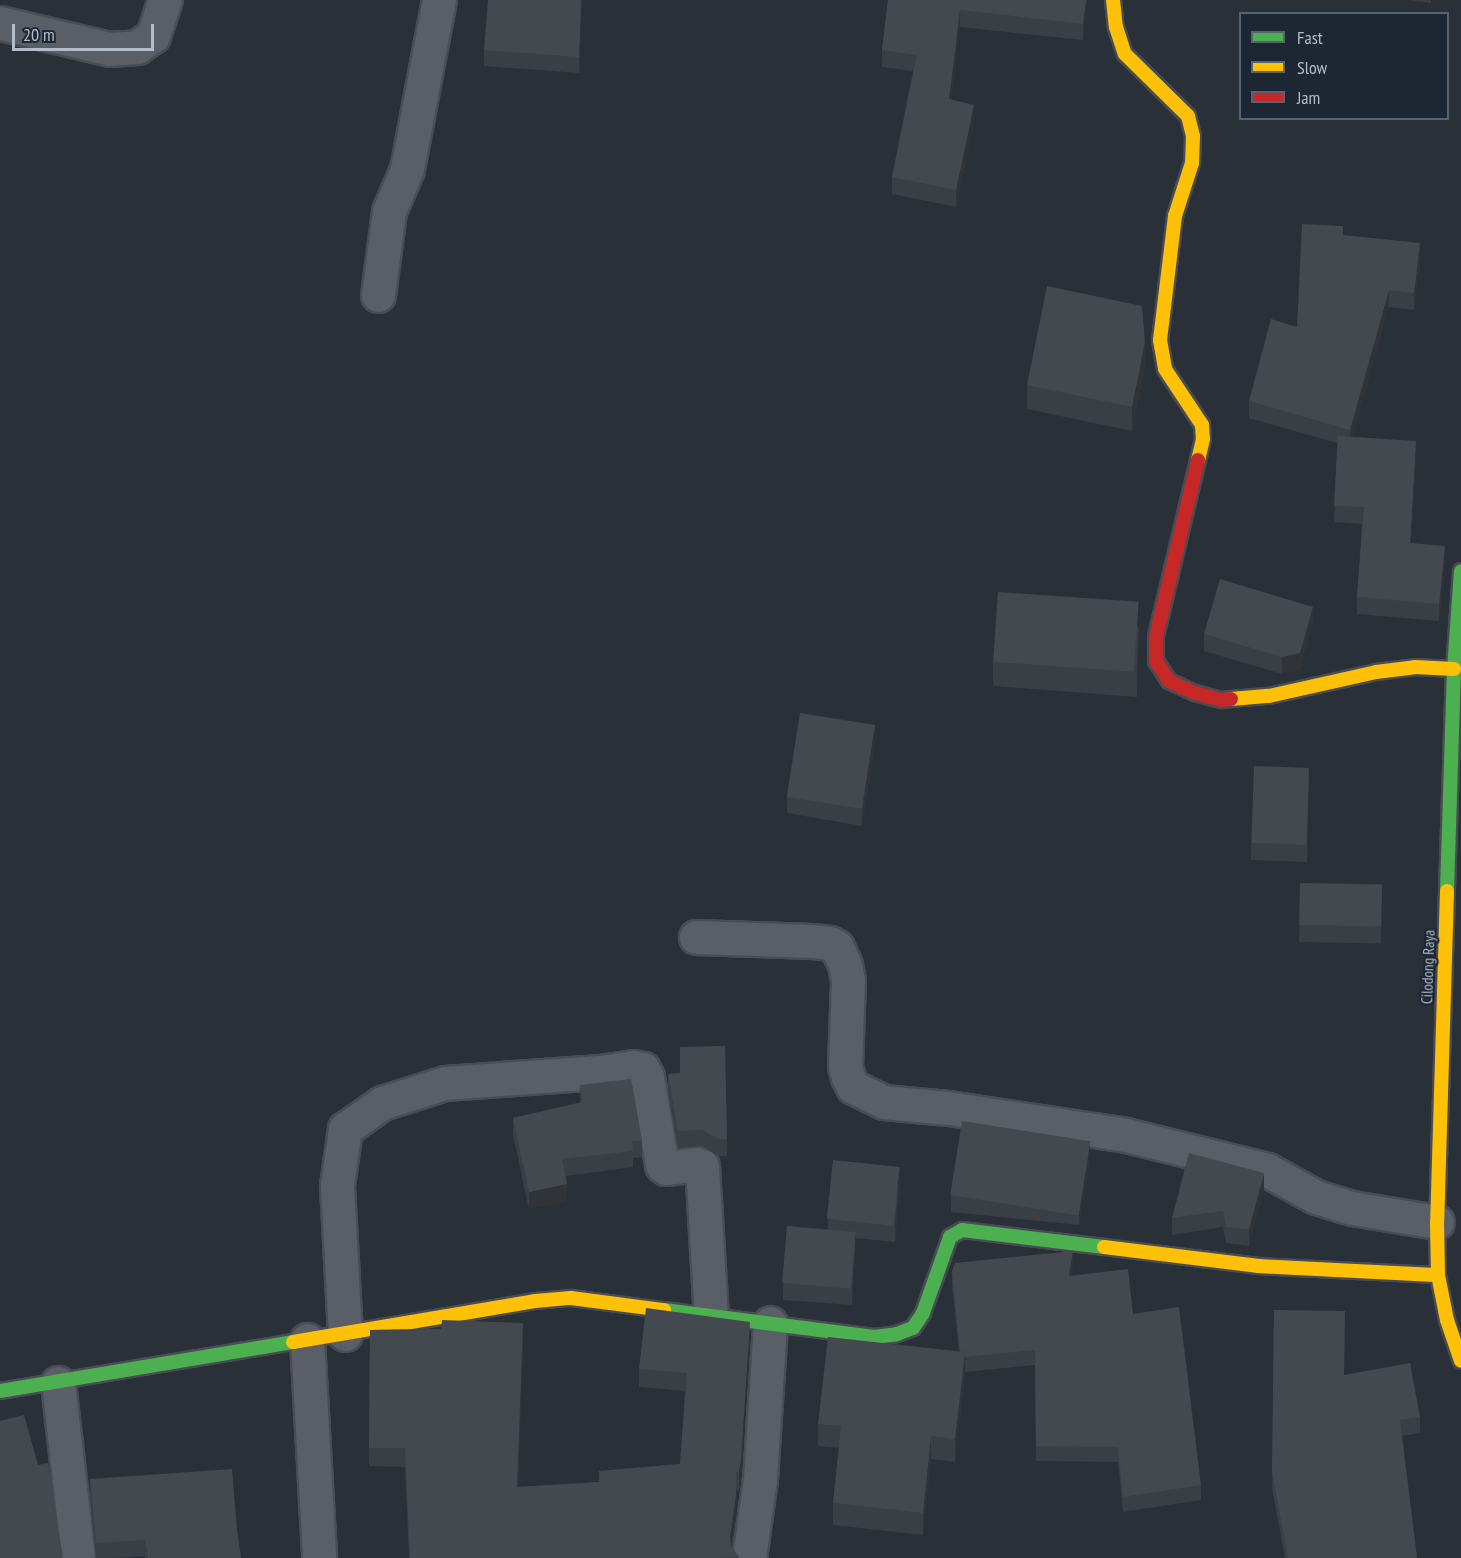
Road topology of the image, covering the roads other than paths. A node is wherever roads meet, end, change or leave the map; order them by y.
1 (165, 0) edge
2 (439, 0) edge
3 (1113, 0) edge
4 (0, 23) edge
5 (378, 295) dead end
6 (1461, 571) edge
7 (1454, 669) junction
8 (696, 937) dead end
9 (1437, 1208) junction
10 (1438, 1275) junction
11 (711, 1316) junction
12 (770, 1323) junction
13 (345, 1334) junction
14 (307, 1340) junction
15 (1461, 1361) edge
16 (58, 1383) junction
17 (0, 1391) edge
18 (78, 1558) edge
19 (319, 1558) edge
20 (749, 1558) edge

1 - 4 street
2 - 5 street
3 - 7 street
6 - 7 street, Cilodong Raya
7 - 9 street, Cilodong Raya
8 - 9 street
9 - 10 street, Cilodong Raya
10 - 12 street
10 - 15 street, Cilodong Raya
11 - 12 street
11 - 13 street
11 - 13 street
12 - 20 street
13 - 14 street
14 - 16 street
14 - 19 street
16 - 17 street
16 - 18 street

